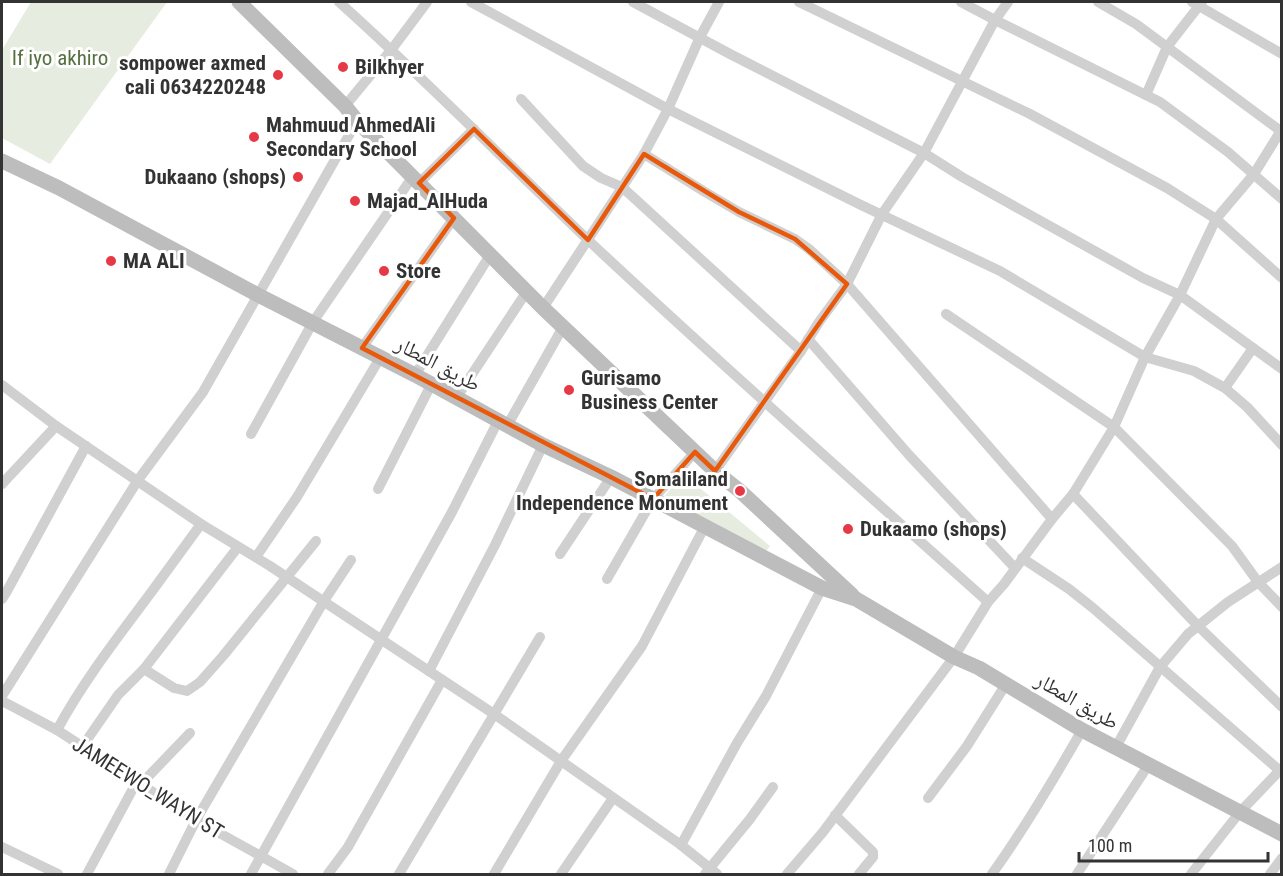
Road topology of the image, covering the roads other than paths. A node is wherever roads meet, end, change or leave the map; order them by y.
1 (238, 2) edge
2 (339, 2) edge
3 (427, 2) edge
4 (471, 2) edge
5 (633, 2) edge
6 (719, 2) edge
7 (799, 2) edge
8 (961, 2) edge
9 (1008, 2) edge
10 (1098, 2) edge
11 (1198, 3) edge
12 (995, 20) junction
13 (700, 37) junction
14 (1167, 47) junction
15 (392, 49) junction
16 (1281, 54) edge
17 (962, 81) junction
18 (1146, 95) junction
19 (521, 99) dead end
20 (345, 106) junction
21 (668, 109) junction
22 (357, 121) junction
23 (474, 129) junction
24 (1281, 131) edge
25 (924, 153) junction
26 (644, 154) junction
27 (2, 161) edge
28 (1254, 174) junction
29 (416, 179) junction
30 (622, 187) junction
31 (1281, 199) edge
32 (882, 214) junction
33 (454, 218) junction
34 (1216, 219) junction
35 (588, 240) junction
36 (490, 255) junction
37 (1281, 278) edge
38 (847, 284) junction
39 (527, 291) junction
40 (258, 295) junction
41 (1180, 295) junction
42 (543, 308) junction
43 (946, 314) dead end
44 (313, 322) junction
45 (563, 327) junction
46 (808, 339) junction
47 (362, 348) junction
48 (1253, 348) junction
49 (801, 351) junction
50 (1145, 357) junction
51 (380, 358) junction
52 (1281, 369) edge
53 (415, 375) junction
54 (431, 384) junction
55 (2, 385) edge
56 (1225, 388) junction
57 (457, 397) junction
58 (764, 402) junction
59 (503, 423) junction
60 (56, 426) junction
61 (1114, 427) junction
62 (251, 434) dead end
63 (543, 445) junction
64 (1281, 445) edge
65 (86, 446) junction
66 (695, 452) junction
67 (715, 471) junction
68 (611, 477) junction
69 (138, 480) junction
70 (2, 484) edge
71 (378, 489) dead end
72 (1073, 494) junction
73 (653, 499) junction
74 (1052, 519) junction
75 (201, 524) junction
76 (705, 526) junction
77 (316, 541) dead end
78 (238, 547) junction
79 (560, 554) dead end
80 (256, 557) junction
81 (1022, 558) junction
82 (351, 560) dead end
83 (1281, 567) edge
84 (1015, 568) junction
85 (287, 578) junction
86 (607, 579) dead end
87 (1258, 582) junction
88 (822, 588) junction
89 (2, 599) edge
90 (856, 599) junction
91 (324, 601) junction
92 (988, 602) junction
93 (1281, 607) edge
94 (1198, 626) junction
95 (540, 637) dead end
96 (381, 639) junction
97 (954, 657) junction
98 (1160, 667) junction
99 (144, 669) junction
100 (429, 671) junction
101 (442, 680) junction
102 (1006, 684) junction
103 (2, 696) edge
104 (2, 701) edge
105 (1281, 707) edge
106 (494, 714) junction
107 (57, 730) junction
108 (1082, 730) junction
109 (190, 733) dead end
110 (82, 747) junction
111 (1116, 747) junction
112 (561, 761) junction
113 (1149, 764) junction
114 (1280, 769) edge
115 (138, 784) junction
116 (773, 787) dead end
117 (613, 798) junction
118 (928, 798) dead end
119 (1240, 813) junction
120 (835, 815) junction
121 (196, 820) junction
122 (1281, 834) edge
123 (681, 845) junction
124 (2, 847) edge
125 (261, 856) junction
126 (1281, 858) edge
127 (711, 872) edge
128 (58, 874) edge
129 (87, 874) edge
130 (169, 874) edge
131 (251, 874) edge
132 (293, 874) edge
133 (328, 874) edge
134 (399, 874) edge
135 (494, 874) edge
136 (561, 874) edge
137 (787, 874) edge
138 (859, 874) edge
139 (992, 874) edge
140 (1077, 874) edge
141 (1191, 874) edge
142 (1270, 874) edge

1 - 20 main road, طريق المطار
2 - 15 street
3 - 15 street
4 - 21 street
5 - 13 street
6 - 13 street
7 - 17 street
8 - 12 street
9 - 12 street
10 - 14 street
11 - 14 street
11 - 16 street
12 - 17 street
12 - 18 street
13 - 21 street
13 - 25 street
14 - 18 street
14 - 24 street
15 - 20 street
15 - 23 street
17 - 25 street
17 - 34 street
18 - 28 street
19 - 30 street
20 - 22 main road, طريق المطار
21 - 26 street
21 - 32 street
22 - 29 main road, طريق المطار
22 - 40 street
23 - 29 street
23 - 35 street
24 - 28 street
25 - 32 street
25 - 41 street
26 - 30 street
26 - 38 street
27 - 40 main road, طريق المطار
28 - 31 street
28 - 34 street
29 - 33 main road, طريق المطار
29 - 44 street
30 - 35 street
30 - 49 street
32 - 38 street
32 - 50 street
33 - 36 main road, طريق المطار
33 - 47 street
34 - 37 street
34 - 41 street
35 - 42 street
35 - 58 street
36 - 39 main road, طريق المطار
36 - 53 street
38 - 46 street
38 - 74 street
39 - 42 main road, طريق المطار
39 - 57 street
40 - 44 main road, طريق المطار
40 - 69 street
41 - 48 street
41 - 50 street
42 - 45 main road, طريق المطار
43 - 61 street
44 - 47 main road, طريق المطار
44 - 62 street
45 - 59 street
45 - 66 main road, طريق المطار
46 - 49 street
46 - 84 street
47 - 51 main road, طريق المطار
48 - 52 street
48 - 56 street
49 - 58 street
50 - 56 street
50 - 61 street
51 - 53 main road, طريق المطار
51 - 80 street
53 - 54 main road, طريق المطار
54 - 57 main road, طريق المطار
54 - 71 street
55 - 60 street
56 - 64 street
57 - 59 main road, طريق المطار
58 - 67 street
58 - 92 street
59 - 63 main road, طريق المطار
59 - 96 street
60 - 65 street
60 - 70 street
61 - 72 street
61 - 87 street
63 - 68 main road, طريق المطار
63 - 100 street
65 - 69 street
65 - 89 street
66 - 67 main road, طريق المطار
66 - 73 street
67 - 90 main road, طريق المطار
68 - 73 main road, طريق المطار
68 - 79 street
69 - 75 street
69 - 103 street
72 - 74 street
72 - 94 street
73 - 76 main road, طريق المطار
73 - 86 street
74 - 81 street
75 - 78 street
75 - 107 street
76 - 88 main road, طريق المطار
76 - 112 street
77 - 85 street
78 - 80 street
78 - 99 street
80 - 85 street
81 - 84 street
81 - 98 street
82 - 91 street
83 - 87 street
84 - 92 street
85 - 91 street
85 - 99 street
87 - 93 street
87 - 94 street
88 - 90 main road, طريق المطار
88 - 123 street
90 - 97 main road, طريق المطار
91 - 96 street
91 - 121 street
92 - 97 street
94 - 98 street
94 - 105 street
95 - 106 street
96 - 100 street
96 - 125 street
97 - 102 main road, طريق المطار
97 - 120 street
98 - 111 street
98 - 114 street
99 - 110 street
100 - 101 street
101 - 106 street
101 - 133 street
102 - 108 main road, طريق المطار
102 - 118 street
104 - 107 street, JAMEEWO_WAYN ST
106 - 112 street
106 - 134 street
107 - 110 street, JAMEEWO_WAYN ST
108 - 111 main road, طريق المطار
108 - 139 street
109 - 115 street
110 - 115 street, JAMEEWO_WAYN ST
111 - 113 main road, طريق المطار
112 - 117 street
112 - 135 street
113 - 119 main road, طريق المطار
113 - 140 street
114 - 119 street
115 - 121 street, JAMEEWO_WAYN ST
115 - 129 street
116 - 127 street
117 - 123 street
117 - 136 street
119 - 122 main road, طريق المطار
119 - 141 street
120 - 137 street
120 - 138 street
121 - 125 street, JAMEEWO_WAYN ST
121 - 130 street
123 - 127 street
124 - 128 street
125 - 131 street
125 - 132 street, JAMEEWO_WAYN ST
126 - 142 street

